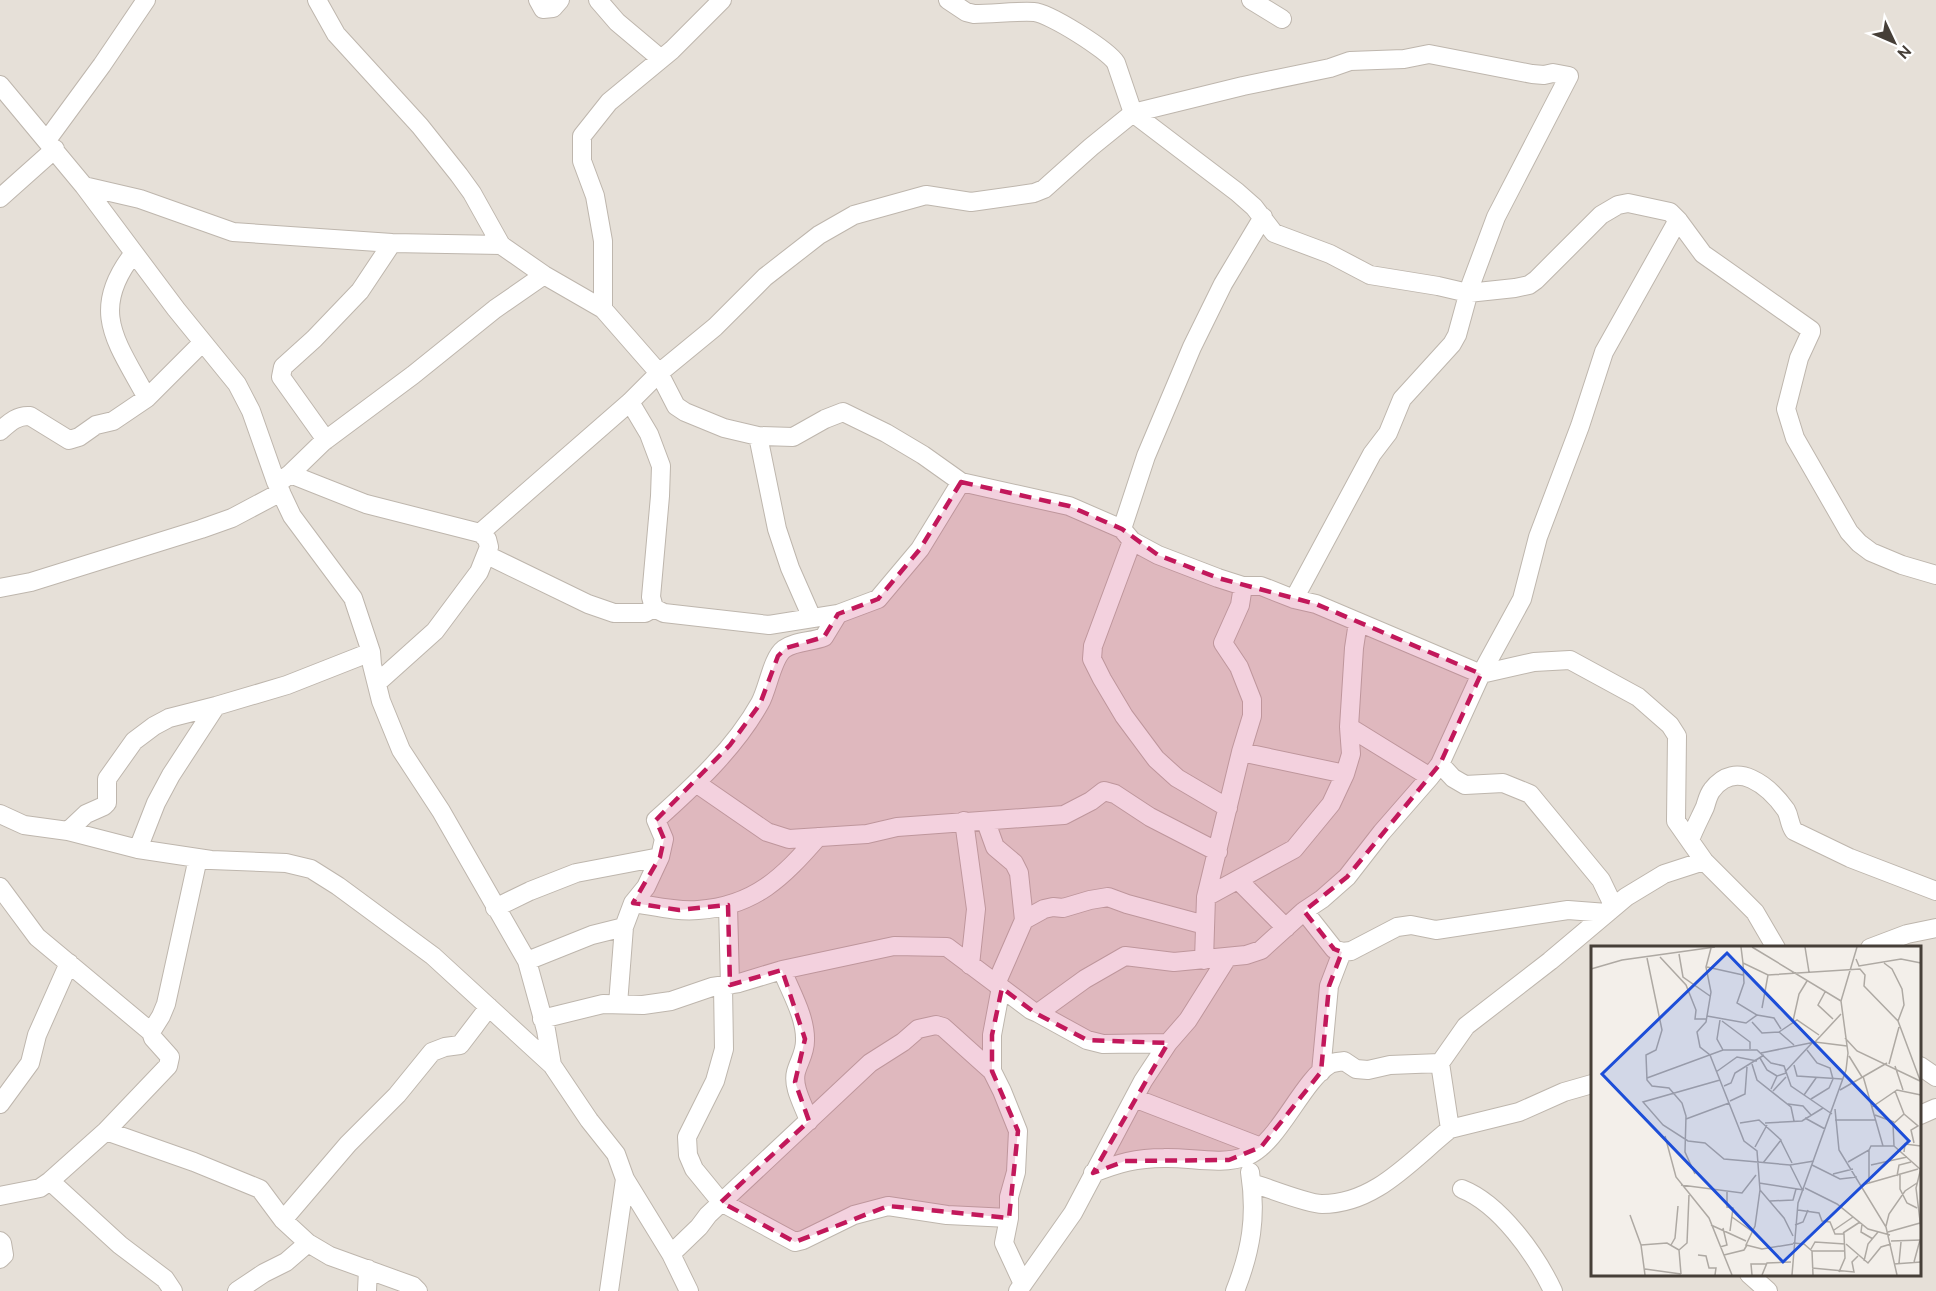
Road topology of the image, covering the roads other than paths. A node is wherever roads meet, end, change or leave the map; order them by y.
1 (146, 0) edge
2 (317, 0) edge
3 (538, 0) edge
4 (561, 0) edge
5 (598, 0) edge
6 (722, 0) edge
7 (948, 0) edge
8 (1251, 0) edge
9 (1282, 19) dead end
10 (661, 59) junction
11 (0, 85) edge
12 (1133, 113) junction
13 (51, 144) junction
14 (84, 186) junction
15 (0, 198) edge
16 (1263, 218) junction
17 (1678, 220) junction
18 (392, 243) junction
19 (501, 245) junction
20 (134, 253) junction
21 (544, 275) junction
22 (1468, 293) junction
23 (603, 309) junction
24 (203, 342) junction
25 (659, 373) junction
26 (147, 398) junction
27 (630, 402) junction
28 (0, 431) edge
29 (758, 436) junction
30 (326, 440) junction
31 (960, 482) junction
32 (283, 483) junction
33 (480, 533) junction
34 (1127, 535) junction
35 (487, 555) junction
36 (1936, 575) edge
37 (1243, 586) junction
38 (0, 588) edge
39 (1294, 599) junction
40 (654, 608) junction
41 (838, 614) junction
42 (812, 618) junction
43 (1358, 622) junction
44 (371, 652) junction
45 (1482, 674) junction
46 (377, 683) junction
47 (216, 706) junction
48 (1349, 727) junction
49 (1241, 752) junction
50 (1435, 770) junction
51 (1345, 774) junction
52 (696, 783) junction
53 (1228, 808) junction
54 (2, 820) edge
55 (964, 821) junction
56 (986, 822) junction
57 (68, 831) junction
58 (818, 837) junction
59 (1690, 840) junction
60 (138, 849) junction
61 (1218, 852) junction
62 (660, 857) junction
63 (198, 858) junction
64 (1704, 861) junction
65 (1238, 880) junction
66 (0, 887) edge
67 (1936, 891) edge
68 (1206, 897) junction
69 (633, 903) junction
70 (728, 905) junction
71 (495, 908) junction
72 (1610, 910) junction
73 (1304, 911) junction
74 (1024, 920) junction
75 (1205, 925) junction
76 (624, 927) junction
77 (1286, 928) junction
78 (1936, 928) edge
79 (1775, 946) edge
80 (1875, 946) edge
81 (1342, 952) junction
82 (1227, 958) junction
83 (1204, 960) junction
84 (527, 961) junction
85 (69, 963) junction
86 (970, 965) junction
87 (782, 970) junction
88 (726, 985) junction
89 (999, 986) junction
90 (618, 1004) junction
91 (489, 1006) junction
92 (1038, 1012) junction
93 (542, 1019) junction
94 (151, 1032) junction
95 (1168, 1043) junction
96 (1440, 1063) junction
97 (552, 1065) junction
98 (1921, 1067) edge
99 (992, 1071) junction
100 (1321, 1072) junction
101 (1936, 1077) edge
102 (1591, 1085) edge
103 (1134, 1098) junction
104 (0, 1104) edge
105 (1936, 1108) edge
106 (1921, 1115) edge
107 (809, 1121) junction
108 (1450, 1129) junction
109 (106, 1131) junction
110 (1254, 1151) junction
111 (1093, 1173) junction
112 (625, 1179) junction
113 (50, 1181) junction
114 (1252, 1183) junction
115 (1462, 1189) dead end
116 (0, 1196) edge
117 (721, 1202) junction
118 (1009, 1218) junction
119 (283, 1220) junction
120 (0, 1241) edge
121 (308, 1243) junction
122 (671, 1254) junction
123 (0, 1259) edge
124 (368, 1269) junction
125 (1750, 1276) edge
126 (1020, 1287) edge
127 (173, 1291) edge
128 (237, 1291) edge
129 (367, 1291) edge
130 (418, 1291) edge
131 (609, 1291) edge
132 (689, 1291) edge
133 (1235, 1291) edge
134 (1553, 1291) edge
135 (1768, 1291) edge

1 - 13 street
2 - 19 street
3 - 4 street
5 - 10 street
6 - 10 street
7 - 12 street
8 - 9 street
10 - 23 street
11 - 13 street
12 - 16 street
12 - 22 street
12 - 25 street
13 - 14 street
13 - 15 street
14 - 18 street
14 - 20 street
16 - 22 street
16 - 34 street
17 - 22 street
17 - 36 street
17 - 45 street
18 - 19 street
18 - 30 street
19 - 21 street
20 - 24 street
20 - 26 street
21 - 23 street
21 - 30 street
22 - 39 street
23 - 25 street
24 - 26 street
24 - 32 street
25 - 27 street
25 - 29 street
26 - 28 street
27 - 33 street
27 - 40 street
29 - 31 street
29 - 42 street
30 - 32 street
31 - 34 street
31 - 41 street
32 - 33 street
32 - 38 street
32 - 44 street
33 - 35 street
34 - 37 street
34 - 53 street
35 - 40 street
35 - 46 street
37 - 39 street
37 - 49 street
39 - 43 street
40 - 42 street
41 - 42 street
41 - 52 street
43 - 45 street
43 - 48 street
44 - 46 street
44 - 47 street
45 - 50 street
45 - 59 street
46 - 71 street
47 - 57 street
47 - 60 street
48 - 50 street
48 - 51 street
49 - 51 street
49 - 53 street
50 - 72 street
50 - 73 street
51 - 65 street
52 - 58 street
52 - 62 street
53 - 61 street
54 - 57 street
55 - 56 street
55 - 58 street
55 - 86 street
56 - 61 street
56 - 74 street
57 - 60 street
58 - 70 street
59 - 64 street
59 - 67 street
60 - 63 street
61 - 68 street
62 - 69 street
62 - 71 street
63 - 91 street
63 - 94 street
64 - 72 street
64 - 79 street
65 - 68 street
65 - 77 street
66 - 85 street
68 - 75 street
69 - 70 street
69 - 76 street
70 - 88 street
71 - 84 street
72 - 81 street
72 - 96 street
73 - 77 street
73 - 81 street
74 - 75 street
74 - 89 street
75 - 83 street
76 - 84 street
76 - 90 street
77 - 82 street
78 - 80 street
81 - 100 street
82 - 83 street
82 - 95 street
83 - 92 street
84 - 93 street
85 - 94 street
85 - 104 street
86 - 87 street
86 - 89 street
87 - 88 street
87 - 107 street
88 - 90 street
88 - 117 street
89 - 92 street
89 - 99 street
90 - 93 street
91 - 97 street
91 - 119 street
92 - 95 street
93 - 97 street
94 - 109 street
95 - 103 street
96 - 100 street
96 - 108 street
97 - 112 street
98 - 101 street
99 - 107 street
99 - 118 street
100 - 110 street
102 - 108 street
103 - 110 street
103 - 111 street
105 - 106 street
107 - 117 street
108 - 114 street
109 - 113 street
109 - 119 street
110 - 111 street
110 - 114 street
111 - 126 street
112 - 122 street
112 - 131 street
113 - 116 street
113 - 127 street
114 - 133 street
115 - 134 street
117 - 118 street
117 - 122 street
118 - 126 street
119 - 121 street
120 - 123 street
121 - 124 street
121 - 128 street
122 - 132 street
124 - 129 street
124 - 130 street
125 - 135 street

